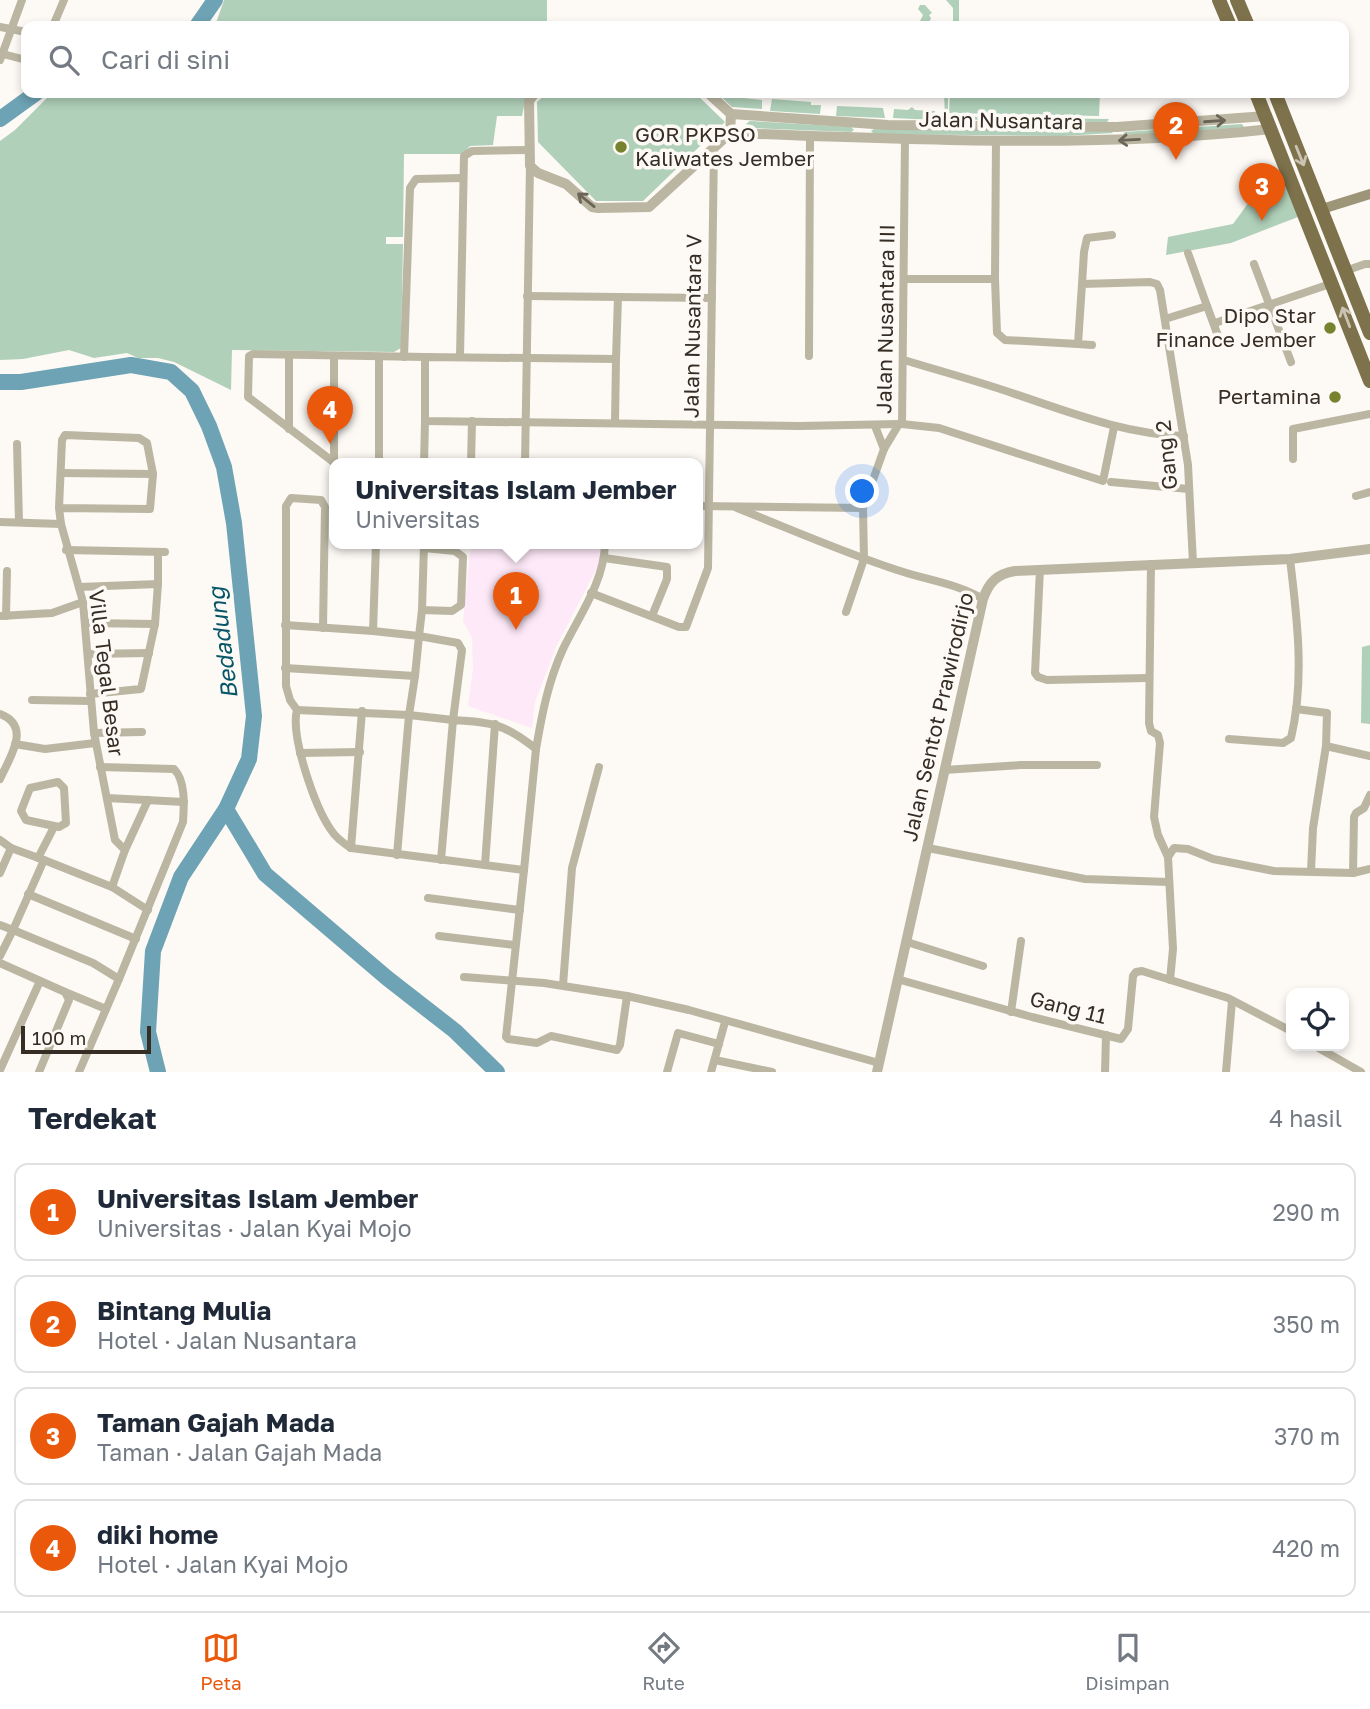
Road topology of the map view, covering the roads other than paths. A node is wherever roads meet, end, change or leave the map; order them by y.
1 (22, 0) edge
2 (64, 0) edge
3 (1219, 0) edge
4 (1237, 0) edge
5 (55, 21) edge
6 (1228, 21) edge
7 (1246, 21) edge
8 (0, 27) edge
9 (10, 29) junction
10 (21, 31) edge
11 (1, 57) edge
12 (21, 59) edge
13 (531, 98) edge
14 (713, 98) edge
15 (1258, 98) edge
16 (1277, 98) edge
17 (731, 114) junction
18 (1268, 122) junction
19 (864, 124) junction
20 (730, 133) junction
21 (810, 136) junction
22 (864, 138) junction
23 (905, 139) junction
24 (996, 140) junction
25 (714, 147) junction
26 (529, 150) junction
27 (530, 166) junction
28 (463, 178) junction
29 (1370, 194) edge
30 (1322, 209) junction
31 (1112, 235) dead end
32 (1188, 253) dead end
33 (1254, 264) dead end
34 (1370, 264) edge
35 (1345, 271) junction
36 (905, 279) junction
37 (995, 279) junction
38 (1333, 282) junction
39 (1082, 284) junction
40 (527, 296) junction
41 (618, 297) junction
42 (712, 298) junction
43 (1270, 305) junction
44 (1207, 306) junction
45 (1165, 319) junction
46 (1215, 323) junction
47 (1370, 333) edge
48 (1077, 344) junction
49 (1221, 344) dead end
50 (1091, 345) dead end
51 (289, 356) junction
52 (334, 356) junction
53 (809, 356) dead end
54 (379, 357) junction
55 (404, 357) junction
56 (425, 357) junction
57 (460, 357) junction
58 (526, 358) junction
59 (617, 359) junction
60 (904, 360) junction
61 (1291, 362) dead end
62 (1370, 381) edge
63 (1370, 414) edge
64 (425, 421) junction
65 (472, 421) junction
66 (525, 422) junction
67 (615, 423) junction
68 (709, 424) junction
69 (901, 424) junction
70 (875, 426) junction
71 (1114, 427) junction
72 (289, 429) junction
73 (1184, 436) junction
74 (17, 444) dead end
75 (884, 449) junction
76 (335, 458) edge
77 (379, 458) edge
78 (424, 458) edge
79 (471, 458) edge
80 (525, 458) edge
81 (329, 459) edge
82 (1293, 460) dead end
83 (61, 473) junction
84 (153, 474) junction
85 (1111, 482) dead end
86 (1189, 489) junction
87 (1370, 492) edge
88 (1356, 496) dead end
89 (703, 506) edge
90 (709, 506) junction
91 (59, 508) junction
92 (737, 508) junction
93 (863, 509) junction
94 (0, 522) edge
95 (19, 522) junction
96 (61, 524) junction
97 (376, 549) edge
98 (424, 549) edge
99 (443, 549) edge
100 (605, 549) edge
101 (1370, 549) edge
102 (66, 550) junction
103 (604, 558) junction
104 (864, 559) junction
105 (1290, 559) junction
106 (1194, 563) junction
107 (1151, 565) junction
108 (1040, 569) junction
109 (6, 571) dead end
110 (158, 584) junction
111 (79, 586) junction
112 (988, 586) junction
113 (966, 589) junction
114 (592, 593) junction
115 (983, 599) junction
116 (83, 602) junction
117 (422, 610) junction
118 (846, 612) dead end
119 (3, 616) edge
120 (652, 617) junction
121 (85, 622) junction
122 (155, 624) junction
123 (285, 625) junction
124 (323, 628) junction
125 (373, 631) junction
126 (419, 636) junction
127 (149, 653) junction
128 (88, 654) junction
129 (285, 668) junction
130 (415, 676) junction
131 (1149, 678) junction
132 (90, 698) junction
133 (32, 700) dead end
134 (1296, 709) junction
135 (297, 710) junction
136 (362, 711) junction
137 (0, 715) edge
138 (409, 715) junction
139 (453, 720) junction
140 (495, 724) junction
141 (142, 732) dead end
142 (93, 733) junction
143 (1229, 739) dead end
144 (95, 743) junction
145 (15, 744) junction
146 (1326, 746) junction
147 (536, 749) junction
148 (360, 752) junction
149 (300, 753) junction
150 (1370, 756) edge
151 (1097, 765) dead end
152 (100, 767) junction
153 (599, 767) dead end
154 (944, 770) junction
155 (0, 779) edge
156 (1370, 795) edge
157 (107, 798) junction
158 (148, 800) junction
159 (184, 802) junction
160 (54, 827) junction
161 (0, 840) edge
162 (11, 848) junction
163 (351, 848) junction
164 (928, 848) junction
165 (125, 850) junction
166 (397, 855) junction
167 (1168, 857) junction
168 (41, 859) junction
169 (441, 860) junction
170 (485, 865) junction
171 (1370, 869) edge
172 (524, 870) junction
173 (1311, 871) junction
174 (0, 873) edge
175 (1353, 873) junction
176 (1168, 882) junction
177 (112, 887) junction
178 (28, 894) junction
179 (428, 898) dead end
180 (520, 909) junction
181 (148, 910) junction
182 (0, 925) edge
183 (13, 930) junction
184 (439, 936) dead end
185 (136, 939) junction
186 (1021, 941) dead end
187 (906, 942) junction
188 (515, 945) junction
189 (0, 956) edge
190 (0, 964) edge
191 (983, 966) dead end
192 (464, 977) dead end
193 (119, 979) junction
194 (897, 979) junction
195 (512, 980) junction
196 (1170, 980) junction
197 (40, 981) junction
198 (563, 985) junction
199 (65, 992) junction
200 (627, 996) junction
201 (1232, 1001) junction
202 (106, 1009) junction
203 (1011, 1012) junction
204 (725, 1022) junction
205 (1286, 1028) edge
206 (1106, 1035) junction
207 (719, 1044) junction
208 (1324, 1051) edge
209 (715, 1060) junction
210 (878, 1067) edge
211 (0, 1070) edge
212 (758, 1071) edge
213 (39, 1072) edge
214 (79, 1072) edge
215 (667, 1072) edge
216 (712, 1072) edge
217 (772, 1072) edge
218 (1105, 1072) edge
219 (1226, 1072) edge
220 (1361, 1072) edge

1 - 9 street
2 - 5 street
3 - 6 highway
4 - 7 highway
8 - 9 street
9 - 10 street
9 - 11 street
11 - 12 street
13 - 26 street
14 - 17 street
15 - 18 highway
16 -> 30 highway
17 - 19 street, Jalan Nusantara
17 - 20 street
19 -> 18 street, Jalan Nusantara
18 -> 24 street, Jalan Nusantara
18 - 38 highway
19 - 22 street
20 - 21 street, Jalan Nusantara
20 - 25 street
21 - 22 street, Jalan Nusantara
21 - 53 street
22 - 23 street, Jalan Nusantara
23 - 24 street, Jalan Nusantara
23 - 36 street, Jalan Nusantara III
24 - 37 street
25 -> 27 street
25 - 42 street, Jalan Nusantara V
26 - 27 street
26 - 28 street
27 - 40 street
28 - 55 street
28 - 57 street
29 - 30 main road
30 - 35 highway
31 - 39 street
32 - 44 street
33 - 43 street
34 - 35 street
35 - 47 highway
36 - 37 street
36 - 60 street, Jalan Nusantara III
37 - 48 street
38 - 43 street
62 -> 38 highway
39 - 45 street, Gang 2
39 - 48 street
40 - 41 street
40 - 58 street
41 - 42 street
41 - 59 street
42 - 68 street, Jalan Nusantara V
43 - 46 street
43 - 61 street
44 - 45 street
44 - 46 street
45 - 73 street, Gang 2
46 - 49 street
48 - 50 street
51 - 52 street
51 - 72 street
51 - 72 street
52 - 54 street
52 - 76 street
54 - 55 street
54 - 77 street
55 - 56 street
56 - 57 street
56 - 64 street
57 - 58 street
58 - 59 street
58 - 66 street
59 - 67 street
60 - 69 street, Jalan Nusantara III
60 - 71 street
63 - 82 street
64 - 65 street
64 - 78 street
65 - 66 street
65 - 79 street
66 - 67 street
66 - 80 street
67 - 68 street
68 - 70 street
68 - 90 street, Jalan Nusantara V
69 - 70 street
69 - 71 street
69 - 75 street, Jalan Nusantara III
70 - 75 street
71 - 73 street
72 - 81 street
73 - 86 street, Gang 2
74 - 95 street
75 - 93 street, Jalan Nusantara III
83 - 84 street
83 - 84 street, Villa Tegal Besar
83 - 91 street, Villa Tegal Besar
84 - 91 street
85 - 86 street
86 - 106 street, Gang 2
87 - 88 street
89 - 90 street
90 - 92 street
90 - 120 street, Jalan Nusantara V
91 - 96 street, Villa Tegal Besar
92 - 93 street
92 - 104 street
93 - 104 street, Jalan Nusantara III
94 - 95 street
95 - 96 street
96 - 102 street, Villa Tegal Besar
97 - 125 street
98 - 117 street
99 - 117 street
100 - 103 street
101 - 105 street, Jalan Sentot Prawirodirjo
102 - 110 street
102 - 111 street, Villa Tegal Besar
103 - 114 street
103 - 120 street
104 - 113 street
104 - 118 street, Jalan Nusantara III
105 - 106 street, Jalan Sentot Prawirodirjo
105 - 134 street
106 - 107 street, Jalan Sentot Prawirodirjo
107 - 108 street, Jalan Sentot Prawirodirjo
107 - 131 street
108 - 112 street, Jalan Sentot Prawirodirjo
108 - 131 street
109 - 119 street
110 - 111 street
110 - 122 street
111 - 116 street, Villa Tegal Besar
112 - 113 street
112 - 115 street, Jalan Sentot Prawirodirjo
113 - 115 street
114 - 120 street
114 - 147 street
115 - 154 street, Jalan Sentot Prawirodirjo
116 - 119 street
116 - 121 street, Villa Tegal Besar
117 - 126 street
121 - 122 street
121 - 128 street, Villa Tegal Besar
122 - 127 street
123 - 124 street
123 - 124 street
123 - 129 street
124 - 125 street
125 - 126 street
126 - 130 street
126 - 139 street
127 - 128 street
127 - 132 street
128 - 132 street, Villa Tegal Besar
129 - 130 street
129 - 135 street
130 - 138 street
131 - 167 street
132 - 133 street
132 - 142 street, Villa Tegal Besar
134 - 143 street
134 - 146 street
135 - 136 street
135 - 149 street
136 - 138 street
136 - 148 street
137 - 145 street
138 - 139 street
138 - 166 street
139 - 140 street
139 - 169 street
140 - 147 street
140 - 170 street
141 - 142 street
142 - 144 street, Villa Tegal Besar
144 - 145 street
144 - 152 street, Villa Tegal Besar
145 - 155 street
146 - 150 street
146 - 173 street
147 - 172 street
148 - 149 street
148 - 163 street
149 - 163 street
151 - 154 street
152 - 157 street, Villa Tegal Besar
152 - 159 street
153 - 198 street
154 - 164 street, Jalan Sentot Prawirodirjo
156 - 175 street
157 - 158 street
157 - 165 street, Villa Tegal Besar
158 - 159 street
158 - 165 street
159 - 181 street
160 - 160 street
160 - 168 street
161 - 162 street
162 - 168 street
162 - 174 street
163 - 166 street
164 - 176 street
164 - 187 street, Jalan Sentot Prawirodirjo
165 - 177 street
166 - 169 street
167 - 173 street
167 - 176 street
168 - 177 street
168 - 178 street
169 - 170 street
170 - 172 street
171 - 175 street
172 - 180 street
173 - 175 street
176 - 196 street
177 - 181 street
178 - 183 street
178 - 185 street
179 - 180 street
180 - 188 street
181 - 185 street
182 - 183 street
183 - 189 street
183 - 193 street
184 - 188 street
185 - 193 street
186 - 203 street
187 - 191 street
187 - 194 street, Jalan Sentot Prawirodirjo
188 - 195 street
190 - 197 street
192 - 195 street
193 - 202 street
194 - 203 street, Gang 11
194 - 210 street, Jalan Sentot Prawirodirjo
195 - 198 street
195 - 200 street
196 - 201 street, Gang 11
196 - 206 street, Gang 11
197 - 199 street
197 - 211 street
198 - 200 street
199 - 202 street
199 - 213 street
200 - 204 street
201 - 205 street, Gang 11
201 - 219 street
202 - 214 street
203 - 206 street, Gang 11
204 - 207 street
204 - 210 street
206 - 218 street
207 - 209 street
207 - 215 street
208 - 220 street
209 - 212 street
209 - 216 street
212 - 217 street

